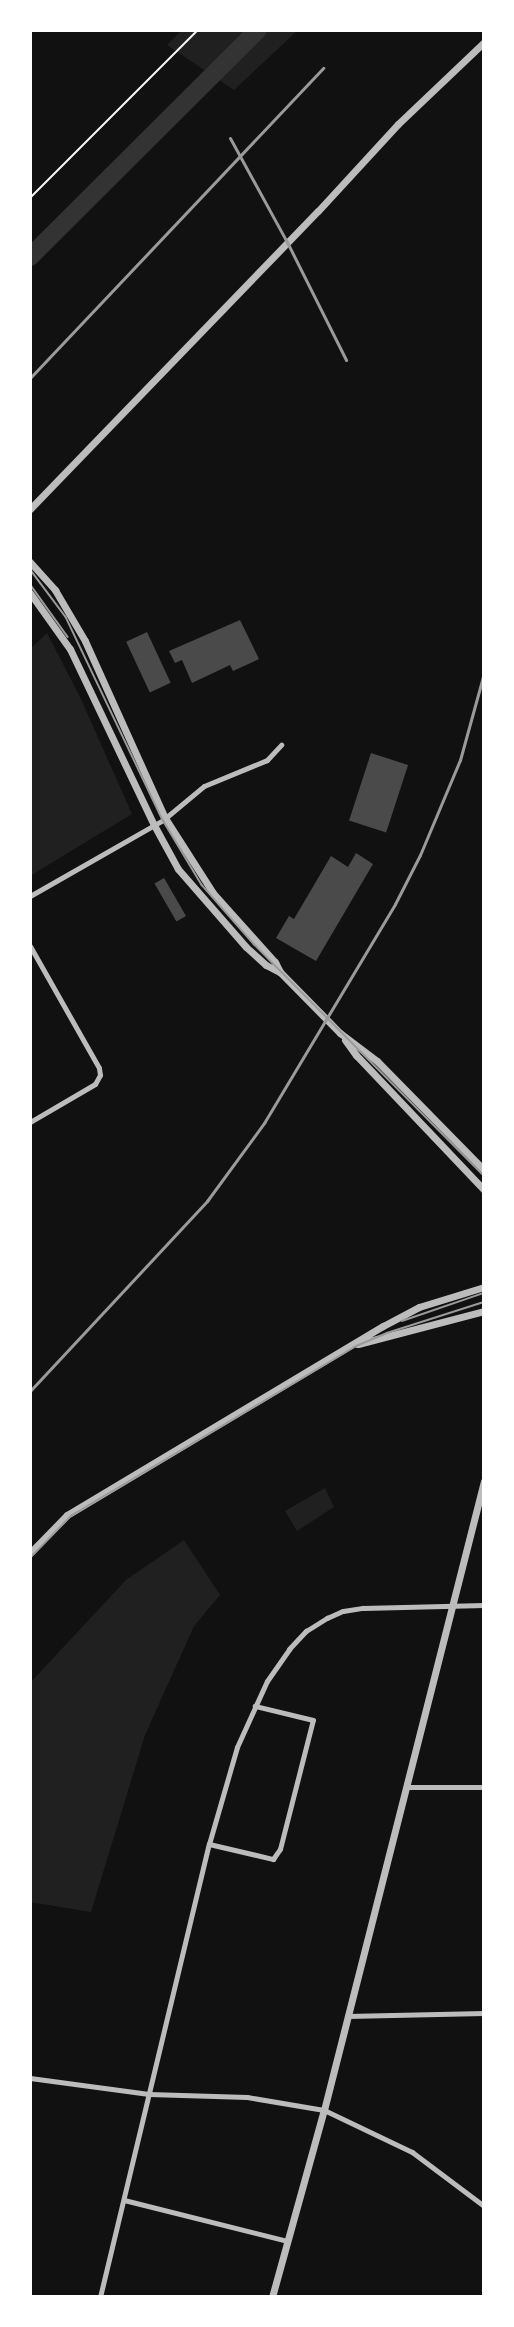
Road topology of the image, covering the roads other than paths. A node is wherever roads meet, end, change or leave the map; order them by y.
1 (484, 42) edge
2 (30, 509) edge
3 (30, 562) edge
4 (30, 593) edge
5 (281, 745) dead end
6 (159, 822) junction
7 (30, 896) edge
8 (30, 946) edge
9 (280, 972) junction
10 (340, 1033) junction
11 (30, 1122) edge
12 (484, 1170) edge
13 (484, 1190) edge
14 (484, 1287) edge
15 (484, 1311) edge
16 (353, 1345) junction
17 (484, 1480) edge
18 (30, 1553) edge
19 (484, 1605) edge
20 (453, 1606) junction
21 (255, 1706) junction
22 (405, 1787) junction
23 (484, 1787) edge
24 (209, 1844) junction
25 (484, 2013) edge
26 (347, 2016) junction
27 (30, 2078) edge
28 (149, 2094) junction
29 (324, 2110) junction
30 (124, 2200) junction
31 (484, 2206) edge
32 (287, 2241) junction
33 (100, 2297) edge
34 (272, 2297) edge

1 - 2 street
3 - 6 street
4 - 6 street
5 - 6 street
6 - 7 street
6 - 9 street
6 - 9 street
8 - 11 street
9 - 10 street
10 - 12 street
10 - 13 street
14 - 16 street
15 - 16 street
16 - 18 street
17 - 20 street
19 - 20 street
20 - 21 street
20 - 22 street
21 - 24 street
21 - 24 street
22 - 23 street
22 - 26 street
24 - 28 street
25 - 26 street
26 - 29 street
27 - 28 street
28 - 29 street
28 - 30 street
29 - 31 street
29 - 32 street
30 - 32 street
30 - 33 street
32 - 34 street

